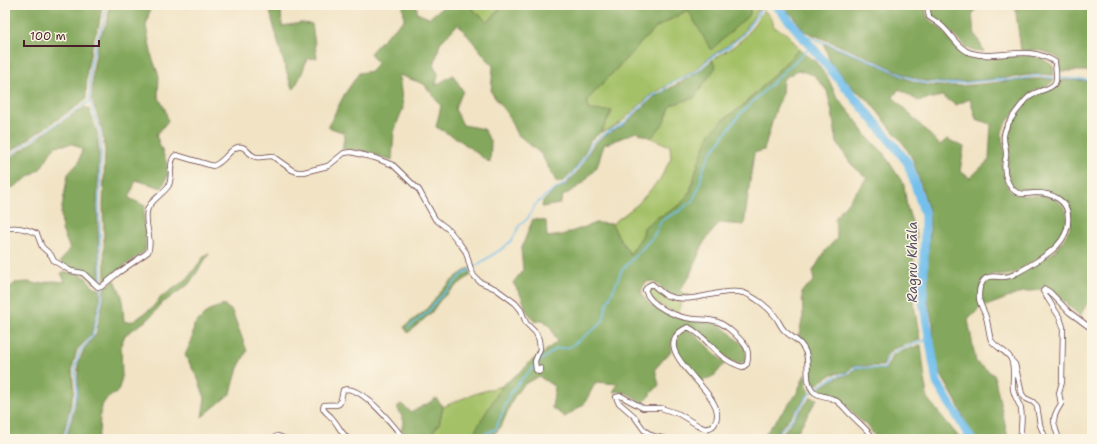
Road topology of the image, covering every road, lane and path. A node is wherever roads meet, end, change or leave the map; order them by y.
1 (927, 5) edge
2 (5, 229) edge
3 (1092, 330) edge
4 (1011, 359) junction
5 (537, 368) dead end
6 (274, 439) edge
7 (286, 439) edge
8 (349, 439) edge
9 (404, 439) edge
10 (666, 439) edge
11 (874, 439) edge
12 (1021, 439) edge
13 (1046, 439) edge
14 (1059, 439) edge

1 - 4 street
2 - 5 street
3 - 14 street
4 - 12 street
4 - 13 street
6 - 7 street
8 - 9 street
10 - 11 street

